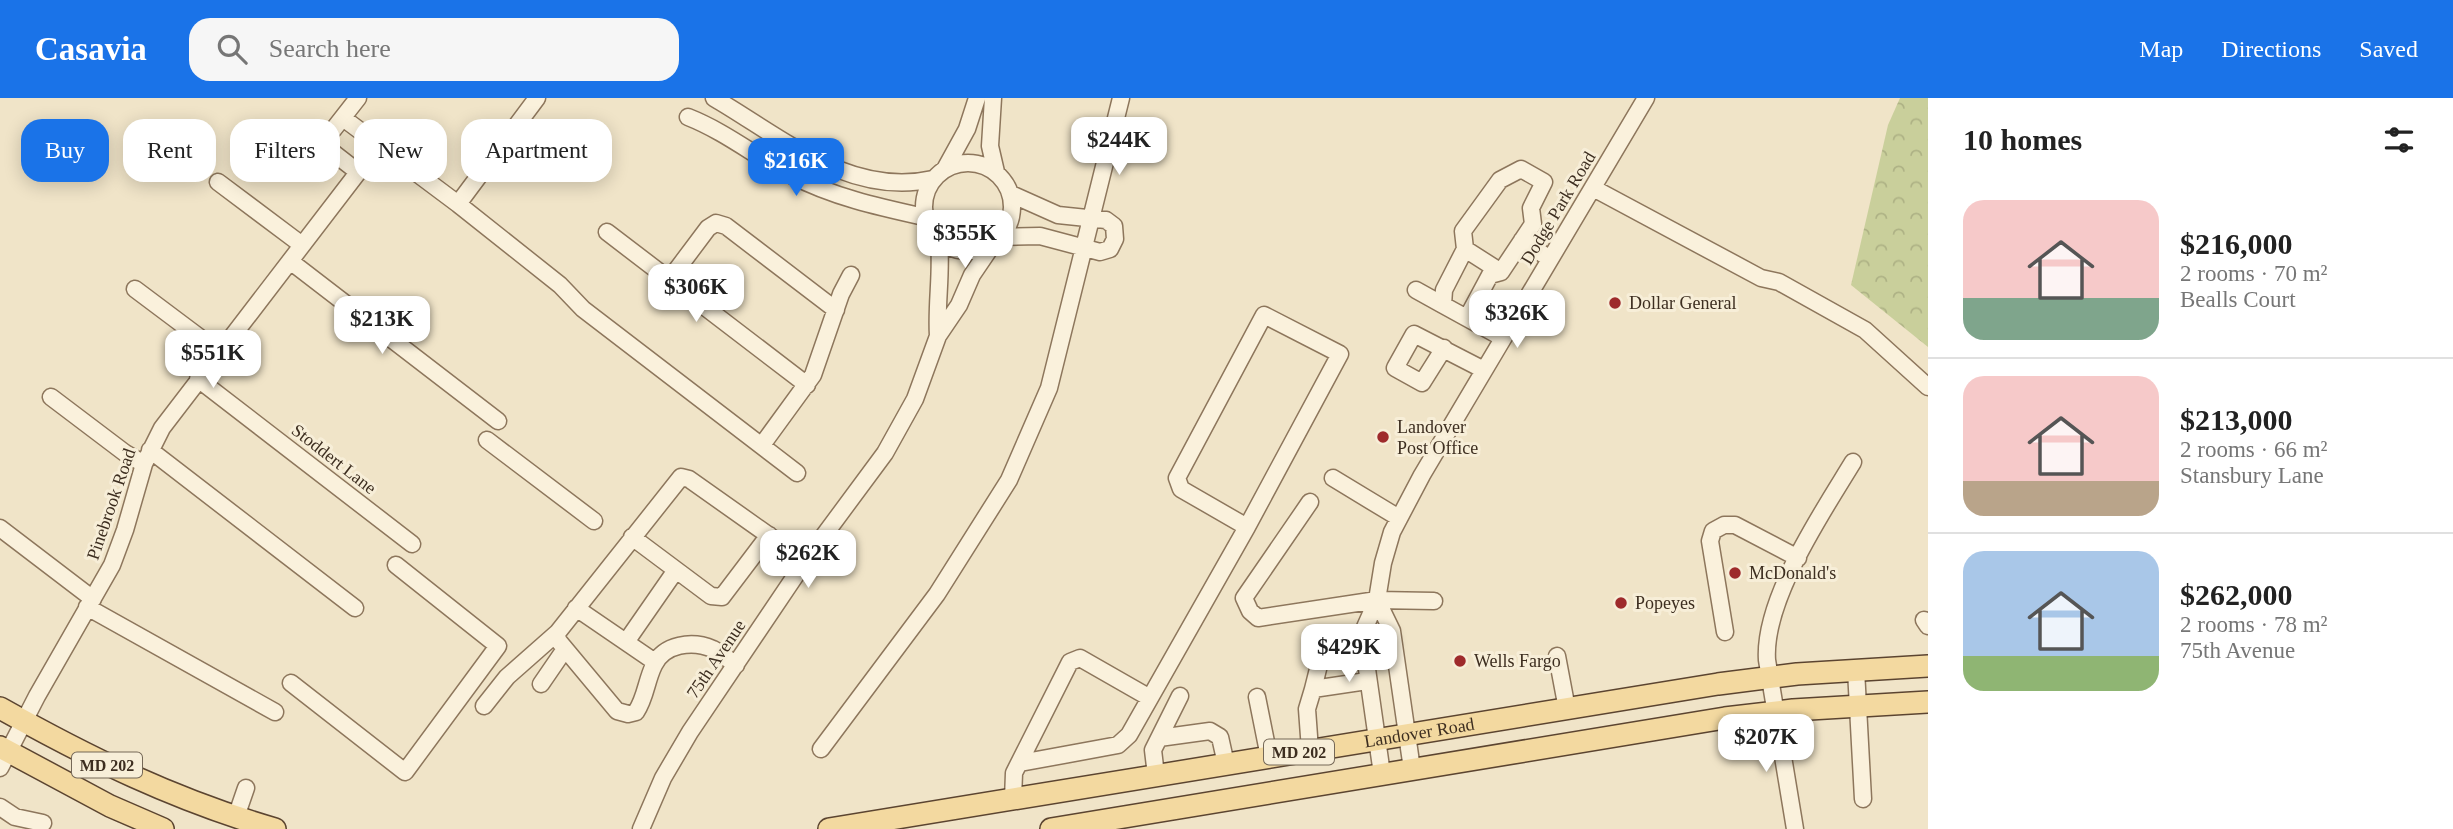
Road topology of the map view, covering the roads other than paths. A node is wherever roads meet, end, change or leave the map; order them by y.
1 (358, 98) edge
2 (713, 98) edge
3 (977, 98) edge
4 (993, 98) edge
5 (1121, 98) edge
6 (1646, 98) edge
7 (534, 99) edge
8 (688, 117) dead end
9 (343, 118) junction
10 (354, 126) edge
11 (354, 169) edge
12 (996, 172) junction
13 (939, 174) junction
14 (354, 177) edge
15 (429, 182) edge
16 (218, 183) dead end
17 (1593, 188) junction
18 (1011, 194) junction
19 (458, 204) junction
20 (924, 217) junction
21 (1090, 220) junction
22 (607, 232) dead end
23 (1522, 240) junction
24 (997, 241) junction
25 (939, 242) junction
26 (302, 245) junction
27 (1082, 248) junction
28 (1465, 249) junction
29 (1550, 259) junction
30 (289, 261) junction
31 (1501, 272) junction
32 (851, 275) dead end
33 (669, 280) junction
34 (135, 289) dead end
35 (1416, 290) dead end
36 (1443, 305) junction
37 (835, 310) junction
38 (1467, 318) junction
39 (938, 336) junction
40 (1503, 338) junction
41 (1444, 348) dead end
42 (219, 352) junction
43 (1484, 370) junction
44 (198, 379) junction
45 (807, 385) junction
46 (1928, 387) edge
47 (51, 397) dead end
48 (498, 421) dead end
49 (487, 440) dead end
50 (762, 446) junction
51 (147, 457) junction
52 (1853, 462) dead end
53 (797, 473) dead end
54 (1333, 478) dead end
55 (1310, 502) dead end
56 (1399, 518) junction
57 (594, 521) dead end
58 (1247, 527) junction
59 (0, 528) edge
60 (769, 535) junction
61 (632, 537) junction
62 (412, 544) dead end
63 (1798, 558) junction
64 (805, 561) junction
65 (396, 565) dead end
66 (677, 570) junction
67 (1377, 600) junction
68 (1434, 601) dead end
69 (90, 603) junction
70 (355, 608) dead end
71 (576, 608) junction
72 (1725, 632) dead end
73 (1362, 635) junction
74 (560, 640) junction
75 (626, 642) junction
76 (1557, 656) dead end
77 (655, 663) junction
78 (736, 665) junction
79 (1928, 666) edge
80 (1856, 670) junction
81 (1769, 678) junction
82 (1367, 681) junction
83 (291, 683) dead end
84 (541, 684) dead end
85 (1313, 689) junction
86 (1180, 696) dead end
87 (1257, 697) dead end
88 (1150, 698) junction
89 (1928, 702) edge
90 (1858, 705) junction
91 (484, 706) dead end
92 (0, 708) edge
93 (1567, 709) junction
94 (275, 712) dead end
95 (1774, 712) junction
96 (24, 721) junction
97 (1407, 735) junction
98 (1159, 738) junction
99 (1377, 740) junction
100 (821, 749) dead end
101 (1310, 750) junction
102 (3, 756) edge
103 (1269, 757) junction
104 (1020, 763) junction
105 (1226, 764) junction
106 (1412, 769) junction
107 (1382, 774) junction
108 (1156, 775) junction
109 (246, 788) dead end
110 (1013, 799) junction
111 (1863, 799) dead end
112 (0, 807) edge
113 (236, 817) junction
114 (11, 823) edge
115 (43, 823) dead end
116 (1059, 828) edge
117 (163, 829) edge
118 (275, 829) edge
119 (641, 829) edge
120 (829, 829) edge
121 (1795, 829) edge

1 - 9 street
2 - 13 street
3 - 13 street
4 - 12 street
5 - 21 street
6 - 17 street, Dodge Park Road
7 - 19 street
8 - 20 street
9 - 10 street
9 - 11 street
12 - 13 street
12 - 18 street
13 - 20 street
14 - 26 street, Pinebrook Road
15 - 19 street
16 - 26 street
17 - 29 street, Dodge Park Road
17 - 46 street
18 - 21 street
18 - 24 street
19 - 50 street
20 - 25 street
21 - 27 street
21 - 27 street
22 - 33 street
23 - 28 street
23 - 29 street
23 - 31 street
24 - 25 street
24 - 27 street
24 - 39 street, 75th Avenue
25 - 39 street, 75th Avenue
26 - 30 street, Pinebrook Road
27 - 100 street
28 - 31 street
28 - 36 street
29 - 40 street, Dodge Park Road
30 - 42 street, Pinebrook Road
30 - 48 street
31 - 38 street
32 - 37 street
33 - 37 street
33 - 45 street
34 - 42 street
35 - 36 street
36 - 38 street
37 - 45 street
38 - 40 street
39 - 64 street, 75th Avenue
40 - 43 street, Dodge Park Road
41 - 43 street
42 - 44 street, Pinebrook Road
43 - 56 street, Dodge Park Road
44 - 51 street, Pinebrook Road
44 - 62 street, Stoddert Lane
45 - 50 street
47 - 51 street
49 - 57 street
50 - 53 street
51 - 69 street, Pinebrook Road
51 - 70 street
52 - 63 street
54 - 56 street
55 - 67 street
56 - 67 street, Dodge Park Road
58 - 58 street
58 - 88 street
59 - 69 street
60 - 61 street
60 - 64 street
60 - 66 street
61 - 66 street
61 - 71 street
63 - 72 street
63 - 81 street
64 - 78 street, 75th Avenue
65 - 83 street
66 - 75 street
67 - 68 street
67 - 73 street, Dodge Park Road
67 - 97 street
69 - 94 street
69 - 96 street, Pinebrook Road
71 - 74 street
71 - 75 street
73 - 82 street, Dodge Park Road
73 - 85 street
74 - 77 street
74 - 84 street
74 - 91 street
75 - 77 street
76 - 93 street
77 - 78 street
78 - 119 street, 75th Avenue
79 - 80 main road, Landover Road / MD 202
80 - 81 main road, Landover Road / MD 202
80 - 90 street
81 - 93 main road, Landover Road / MD 202
81 - 95 street
82 - 85 street
82 - 99 street, Dodge Park Road
85 - 101 street
86 - 98 street
87 - 103 street
88 - 104 street
88 - 104 street
89 - 90 main road, Landover Road / MD 202
90 - 95 main road, Landover Road / MD 202
90 - 111 street
92 - 96 main road, MD 202
93 - 97 main road, Landover Road / MD 202
95 - 106 main road, Landover Road / MD 202
95 - 121 street
96 - 102 street, Pinebrook Road
96 - 113 main road, MD 202
97 - 99 main road, Landover Road / MD 202
97 - 106 street
98 - 105 street
98 - 108 street
99 - 101 main road, Landover Road / MD 202
99 - 107 street, Dodge Park Road
101 - 103 main road, Landover Road / MD 202
102 - 117 main road, MD 202
103 - 105 main road, Landover Road / MD 202
104 - 110 street
105 - 108 main road, Landover Road / MD 202
106 - 107 main road, Landover Road / MD 202
107 - 116 main road, Landover Road / MD 202
108 - 110 main road, Landover Road / MD 202
109 - 113 street
110 - 120 main road, Landover Road / MD 202
112 - 114 street
113 - 118 main road, MD 202
114 - 115 street

